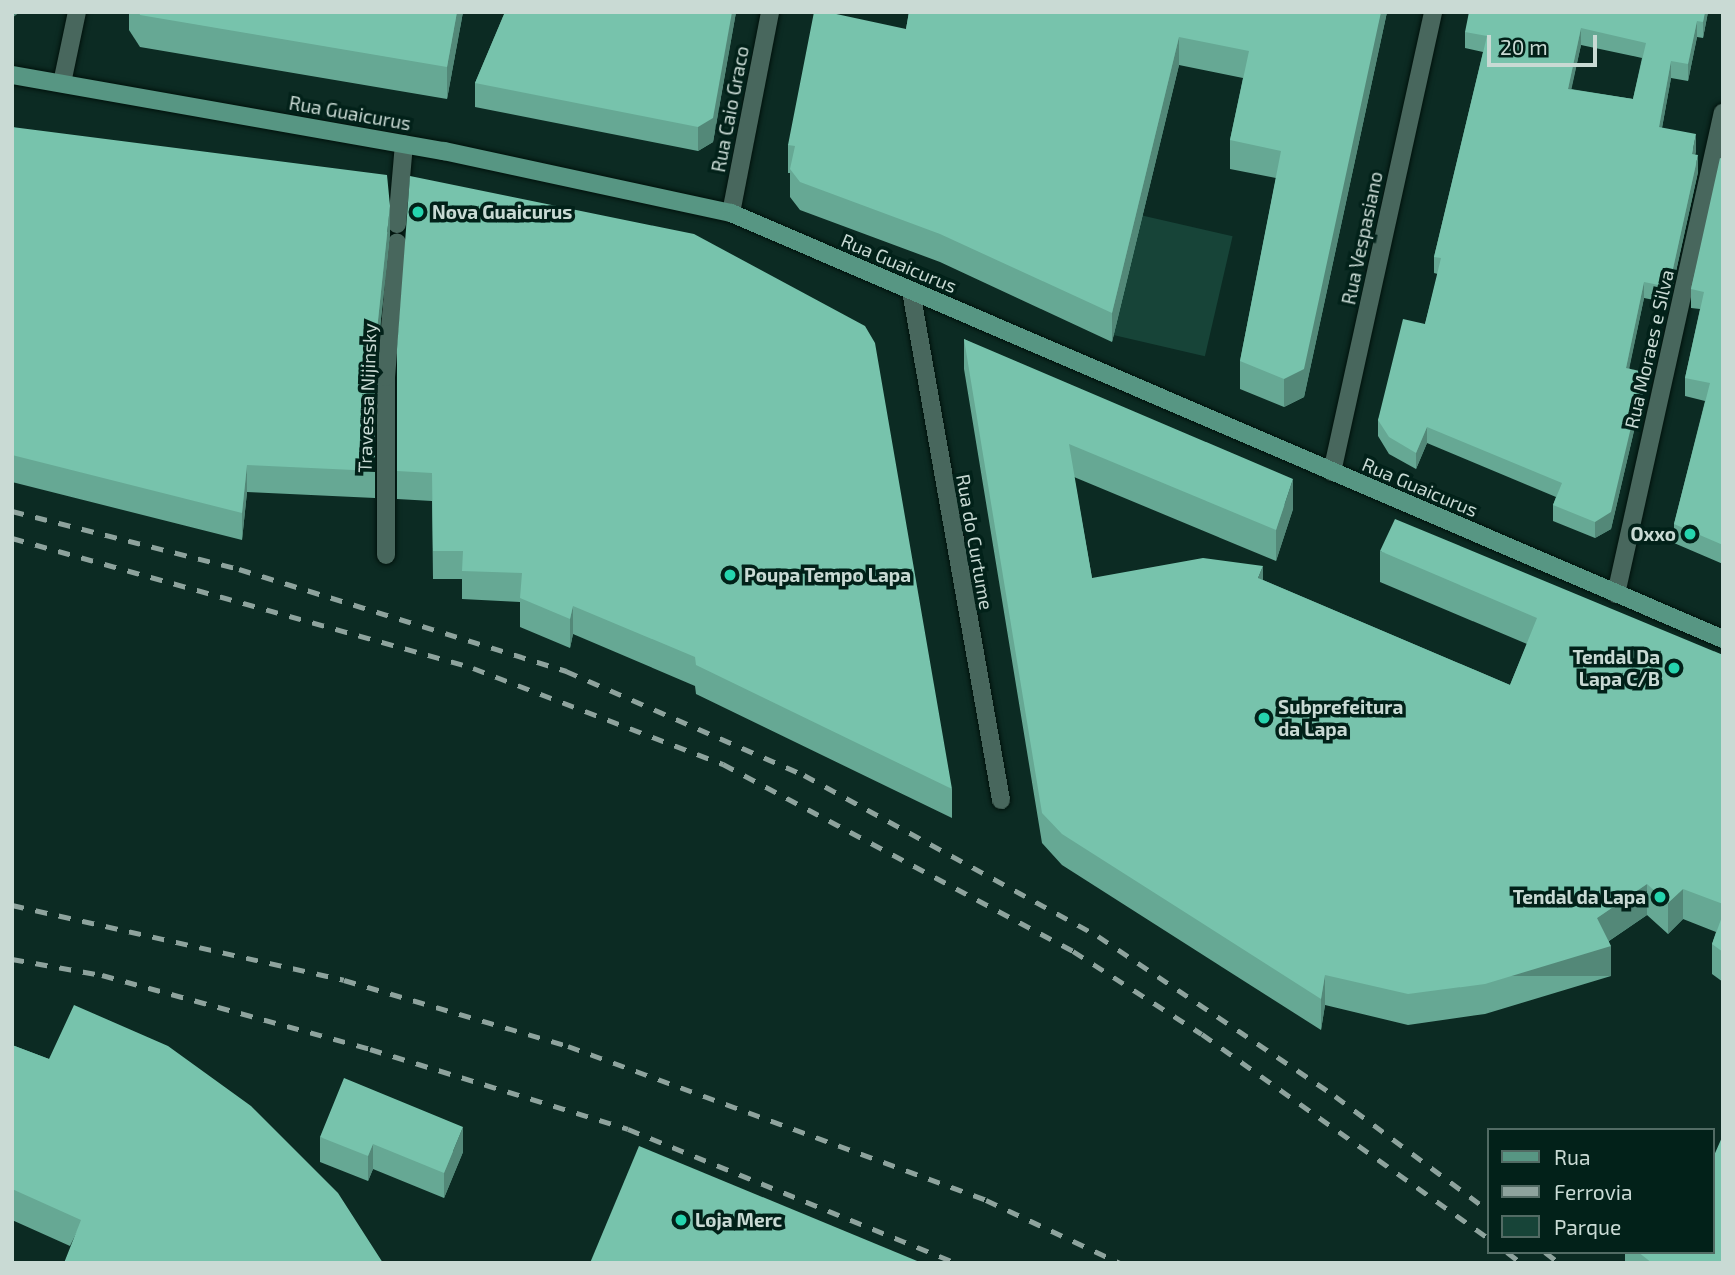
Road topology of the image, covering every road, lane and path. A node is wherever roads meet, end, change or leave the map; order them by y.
1 (76, 12) edge
2 (770, 12) edge
3 (1433, 12) edge
4 (12, 75) edge
5 (62, 83) junction
6 (1723, 113) edge
7 (404, 144) junction
8 (731, 213) junction
9 (911, 291) junction
10 (1332, 472) junction
11 (386, 555) dead end
12 (1616, 594) junction
13 (1723, 639) edge
14 (1001, 800) dead end

1 - 5 street
2 - 8 street, Rua Caio Graco
3 - 10 street, Rua Vespasiano
4 - 5 main road, Rua Guaicurus
5 - 7 main road, Rua Guaicurus
6 - 12 street, Rua Moraes e Silva
7 - 8 main road, Rua Guaicurus
7 - 11 street, Travessa Nijinsky
8 - 9 main road, Rua Guaicurus
9 - 10 main road, Rua Guaicurus
9 - 14 street, Rua do Curtume
10 - 12 main road, Rua Guaicurus
12 - 13 main road, Rua Guaicurus

